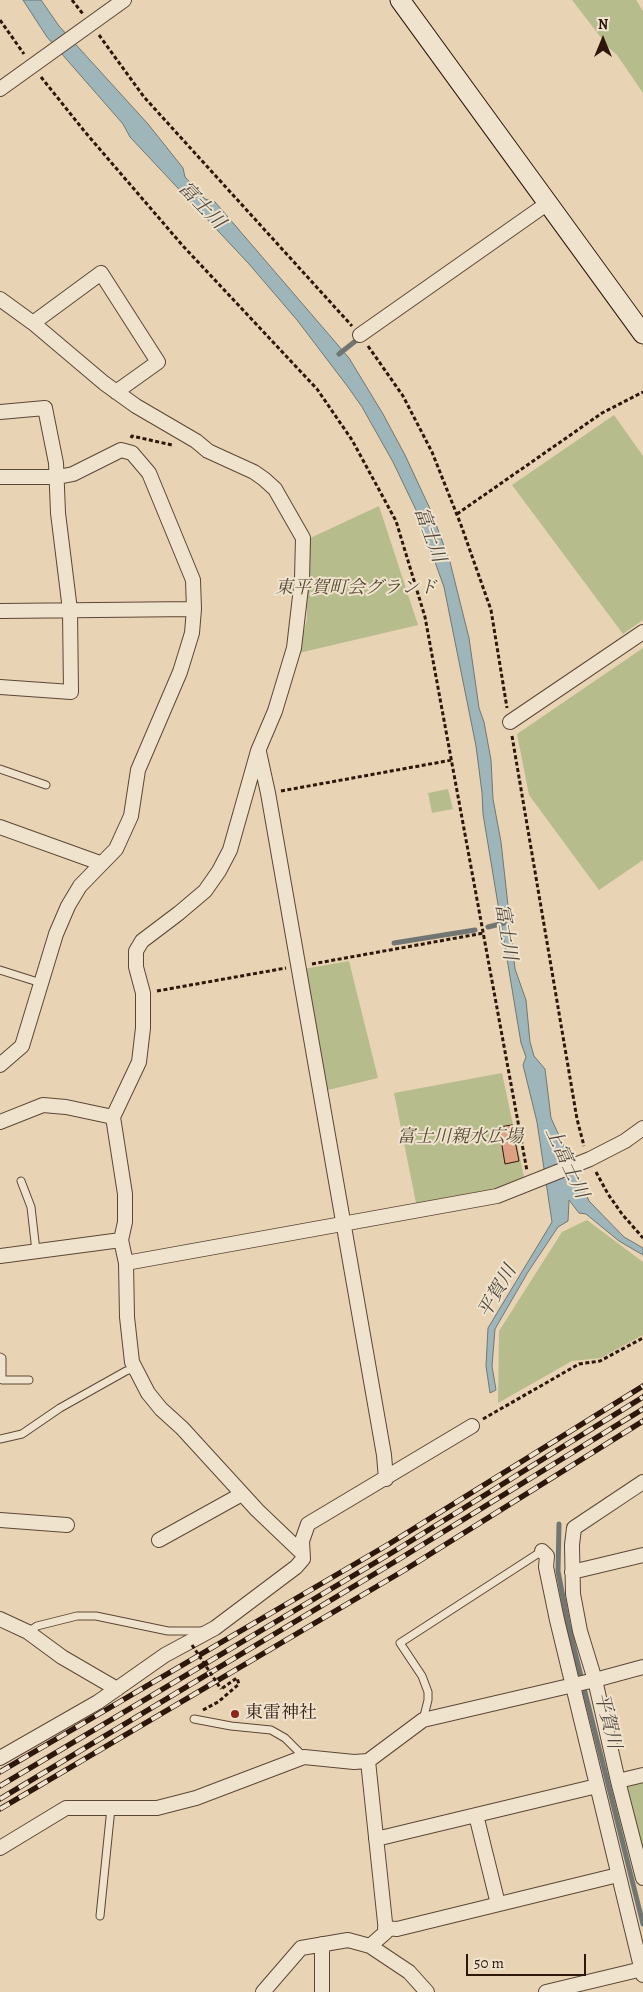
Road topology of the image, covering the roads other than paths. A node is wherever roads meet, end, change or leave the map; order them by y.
1 (124, 0) edge
2 (400, 0) edge
3 (0, 90) edge
4 (548, 203) junction
5 (0, 299) edge
6 (33, 323) junction
7 (643, 334) edge
8 (360, 335) road end
9 (116, 392) junction
10 (0, 412) edge
11 (0, 477) edge
12 (58, 477) junction
13 (194, 609) junction
14 (70, 610) junction
15 (0, 611) edge
16 (643, 632) edge
17 (0, 687) edge
18 (510, 722) road end
19 (258, 751) junction
20 (0, 769) edge
21 (46, 784) dead end
22 (0, 827) edge
23 (100, 863) junction
24 (0, 970) edge
25 (41, 983) junction
26 (0, 1066) edge
27 (113, 1117) junction
28 (0, 1122) edge
29 (643, 1128) edge
30 (21, 1181) dead end
31 (342, 1225) junction
32 (121, 1240) junction
33 (36, 1251) junction
34 (0, 1256) edge
35 (126, 1263) junction
36 (0, 1357) edge
37 (135, 1368) junction
38 (29, 1380) dead end
39 (472, 1426) dead end
40 (0, 1439) edge
41 (386, 1479) junction
42 (643, 1482) edge
43 (242, 1494) junction
44 (0, 1520) edge
45 (66, 1525) dead end
46 (159, 1540) dead end
47 (542, 1551) joint
48 (302, 1553) junction
49 (643, 1555) edge
50 (572, 1572) junction
51 (0, 1619) edge
52 (210, 1631) junction
53 (28, 1632) junction
54 (643, 1667) edge
55 (595, 1680) junction
56 (574, 1685) junction
57 (117, 1690) junction
58 (194, 1720) dead end
59 (423, 1720) junction
60 (304, 1757) junction
61 (0, 1758) edge
62 (368, 1761) junction
63 (643, 1775) edge
64 (618, 1781) junction
65 (597, 1786) junction
66 (111, 1808) junction
67 (476, 1815) junction
68 (376, 1839) junction
69 (0, 1848) edge
70 (642, 1872) edge
71 (618, 1875) junction
72 (498, 1904) junction
73 (100, 1916) dead end
74 (385, 1928) junction
75 (322, 1944) junction
76 (370, 1946) junction
77 (642, 1972) edge
78 (263, 1992) edge
79 (322, 1992) edge
80 (427, 1992) edge
81 (546, 1992) edge

1 - 3 street
2 - 4 street
4 - 7 street
4 - 8 street
5 - 6 street
6 - 9 street
6 - 9 street
9 - 19 street
10 - 12 street
11 - 12 street
12 - 13 street
12 - 14 street
13 - 14 street
13 - 23 street
14 - 15 street
14 - 17 street
16 - 18 street
19 - 27 street
19 - 31 street
20 - 21 lane
22 - 23 street
23 - 25 street
24 - 25 lane
25 - 26 street
27 - 28 street
27 - 32 street
29 - 31 street
30 - 33 lane
31 - 35 street
31 - 41 street
32 - 33 street
32 - 35 street
33 - 34 street
35 - 37 street
36 - 38 lane
37 - 40 lane
37 - 43 street
39 - 41 street
41 - 48 street
42 - 50 street
43 - 46 street
43 - 48 street
44 - 45 street
47 - 56 street
47 - 59 lane
48 - 52 street
49 - 50 street
50 - 55 street
51 - 53 street
52 - 53 lane
52 - 57 street
53 - 57 street
54 - 55 street
55 - 56 street
55 - 64 street
56 - 59 street
56 - 65 street
57 - 61 street
58 - 60 lane
59 - 62 street
60 - 62 street
60 - 66 street
62 - 68 street
63 - 64 street
64 - 70 street
65 - 67 street
65 - 71 street
66 - 69 street
66 - 73 lane
67 - 68 street
67 - 72 street
68 - 74 street
71 - 72 street
71 - 77 street
72 - 74 street
74 - 76 street
75 - 76 street
75 - 78 street
75 - 79 street
76 - 80 street
77 - 81 street

